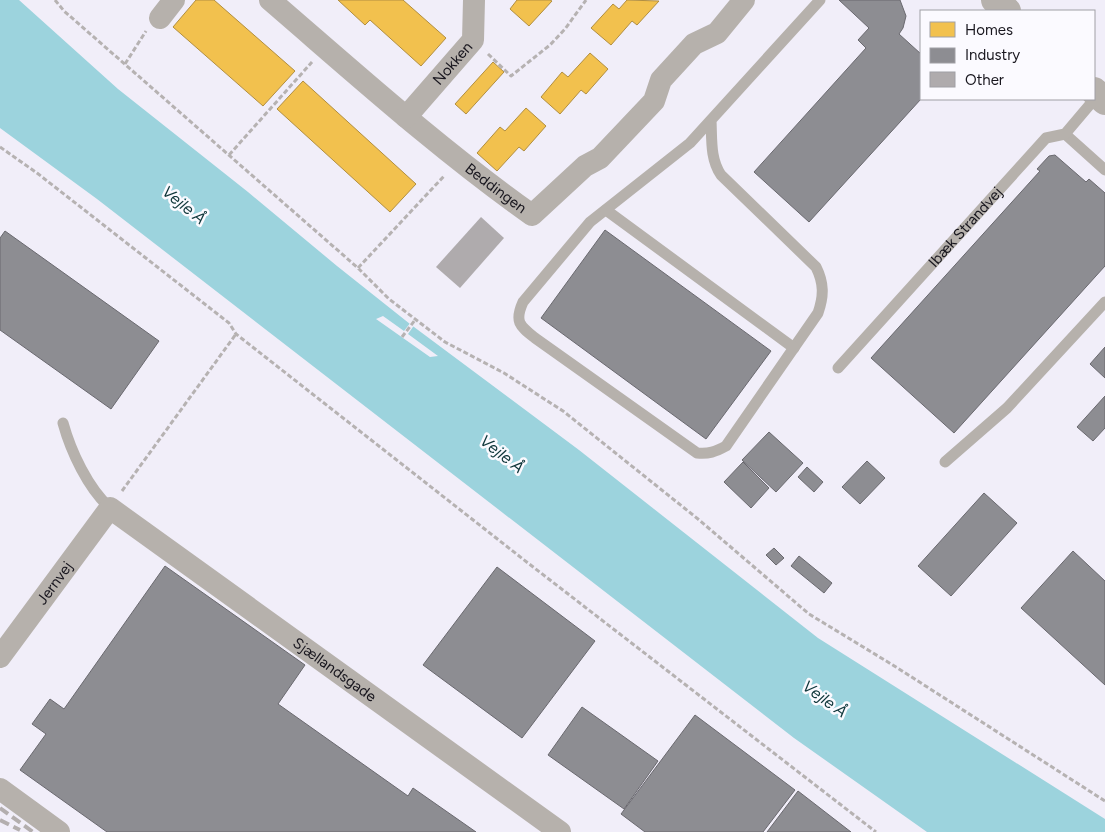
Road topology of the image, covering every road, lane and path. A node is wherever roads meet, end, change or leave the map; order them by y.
1 (54, 0) edge
2 (174, 0) edge
3 (270, 0) edge
4 (474, 0) edge
5 (586, 0) edge
6 (744, 0) edge
7 (820, 0) edge
8 (994, 0) edge
9 (1006, 10) edge
10 (160, 18) joint
11 (473, 40) junction
12 (325, 47) junction
13 (125, 64) junction
14 (1099, 96) edge
15 (406, 117) junction
16 (711, 120) junction
17 (1065, 134) junction
18 (0, 147) edge
19 (229, 155) junction
20 (458, 160) junction
21 (1105, 170) edge
22 (606, 210) junction
23 (358, 268) junction
24 (1105, 302) edge
25 (415, 320) junction
26 (236, 334) junction
27 (402, 337) dead end
28 (794, 348) junction
29 (838, 368) dead end
30 (63, 423) dead end
31 (945, 462) dead end
32 (110, 508) junction
33 (0, 658) edge
34 (0, 789) edge
35 (1105, 801) edge
36 (59, 832) edge
37 (560, 832) edge
38 (876, 832) edge

1 - 13 path
2 - 10 street
3 - 12 street, Beddingen
4 - 11 street, Nokken
5 - 11 path
6 - 20 street, Beddingen
7 - 16 lane
8 - 9 street
10 - 13 path
11 - 15 street, Nokken
12 - 15 street, Beddingen
12 - 19 path
13 - 19 path
14 - 17 lane
15 - 20 street, Beddingen
16 - 22 lane
16 - 28 lane
17 - 21 lane
17 - 29 lane, Ibæk Strandvej
18 - 26 path
19 - 23 path
20 - 23 path
22 - 28 lane
22 - 28 lane
23 - 25 path
24 - 31 lane
25 - 27 path
25 - 35 path
26 - 32 path
26 - 38 path
30 - 32 lane
32 - 33 street, Jernvej
32 - 37 street, Sjællandsgade
34 - 36 street

